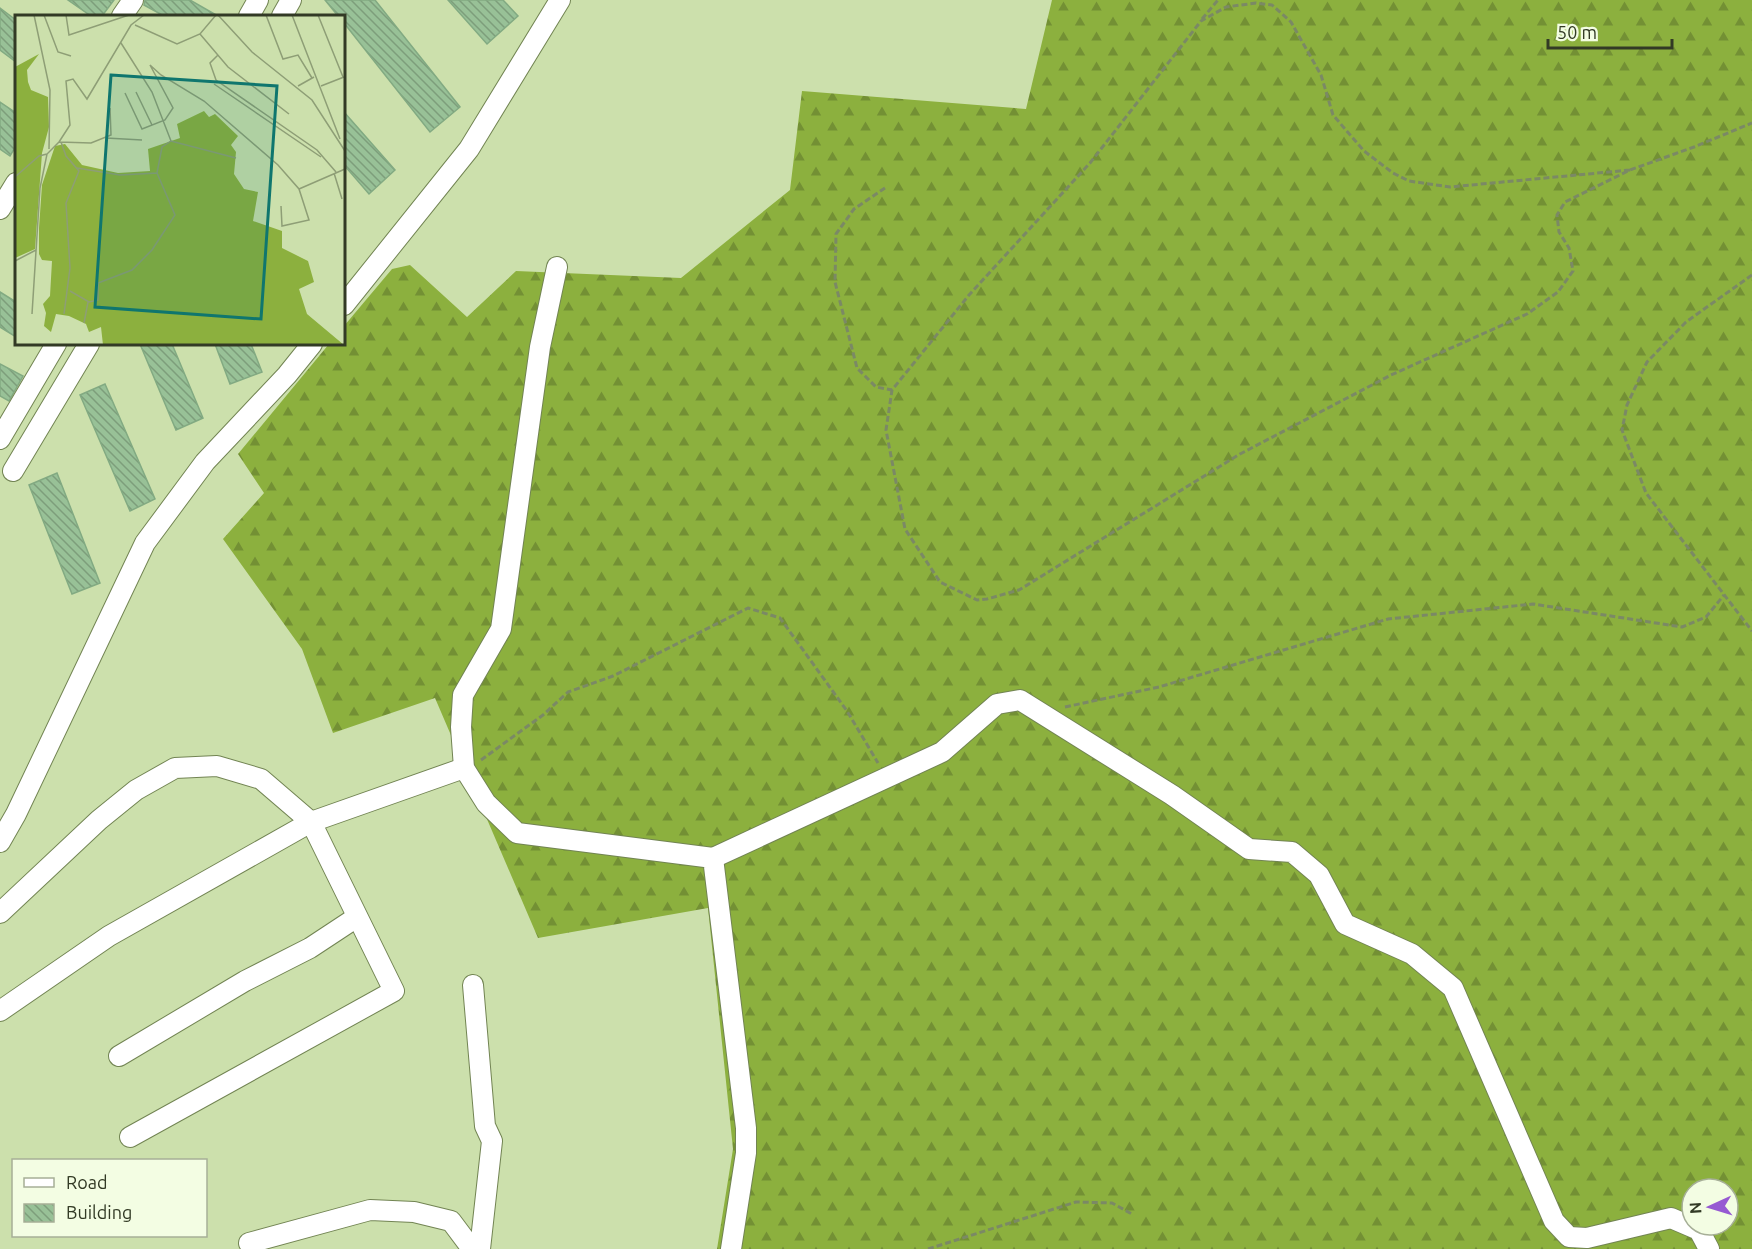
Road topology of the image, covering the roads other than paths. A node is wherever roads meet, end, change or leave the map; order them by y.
1 (133, 0) edge
2 (258, 0) edge
3 (291, 0) edge
4 (560, 0) edge
5 (123, 15) edge
6 (250, 15) edge
7 (283, 15) edge
8 (15, 185) edge
9 (0, 209) edge
10 (557, 267) dead end
11 (345, 304) edge
12 (55, 345) edge
13 (87, 345) edge
14 (311, 345) edge
15 (0, 439) edge
16 (13, 471) dead end
17 (464, 768) junction
18 (311, 822) junction
19 (0, 842) edge
20 (713, 858) junction
21 (0, 912) edge
22 (357, 917) junction
23 (473, 985) dead end
24 (0, 1011) edge
25 (119, 1056) dead end
26 (130, 1137) dead end
27 (249, 1243) dead end
28 (472, 1249) edge
29 (480, 1249) edge
30 (731, 1249) edge
31 (1709, 1249) edge

1 - 5 street
2 - 6 street
3 - 7 street
4 - 11 street
8 - 9 street
10 - 17 street
12 - 15 street
13 - 16 street
14 - 19 street
17 - 18 street
17 - 20 street
18 - 21 street
18 - 22 street
18 - 24 street
20 - 30 street
20 - 31 street
22 - 25 street
22 - 26 street
23 - 29 street
27 - 28 street

